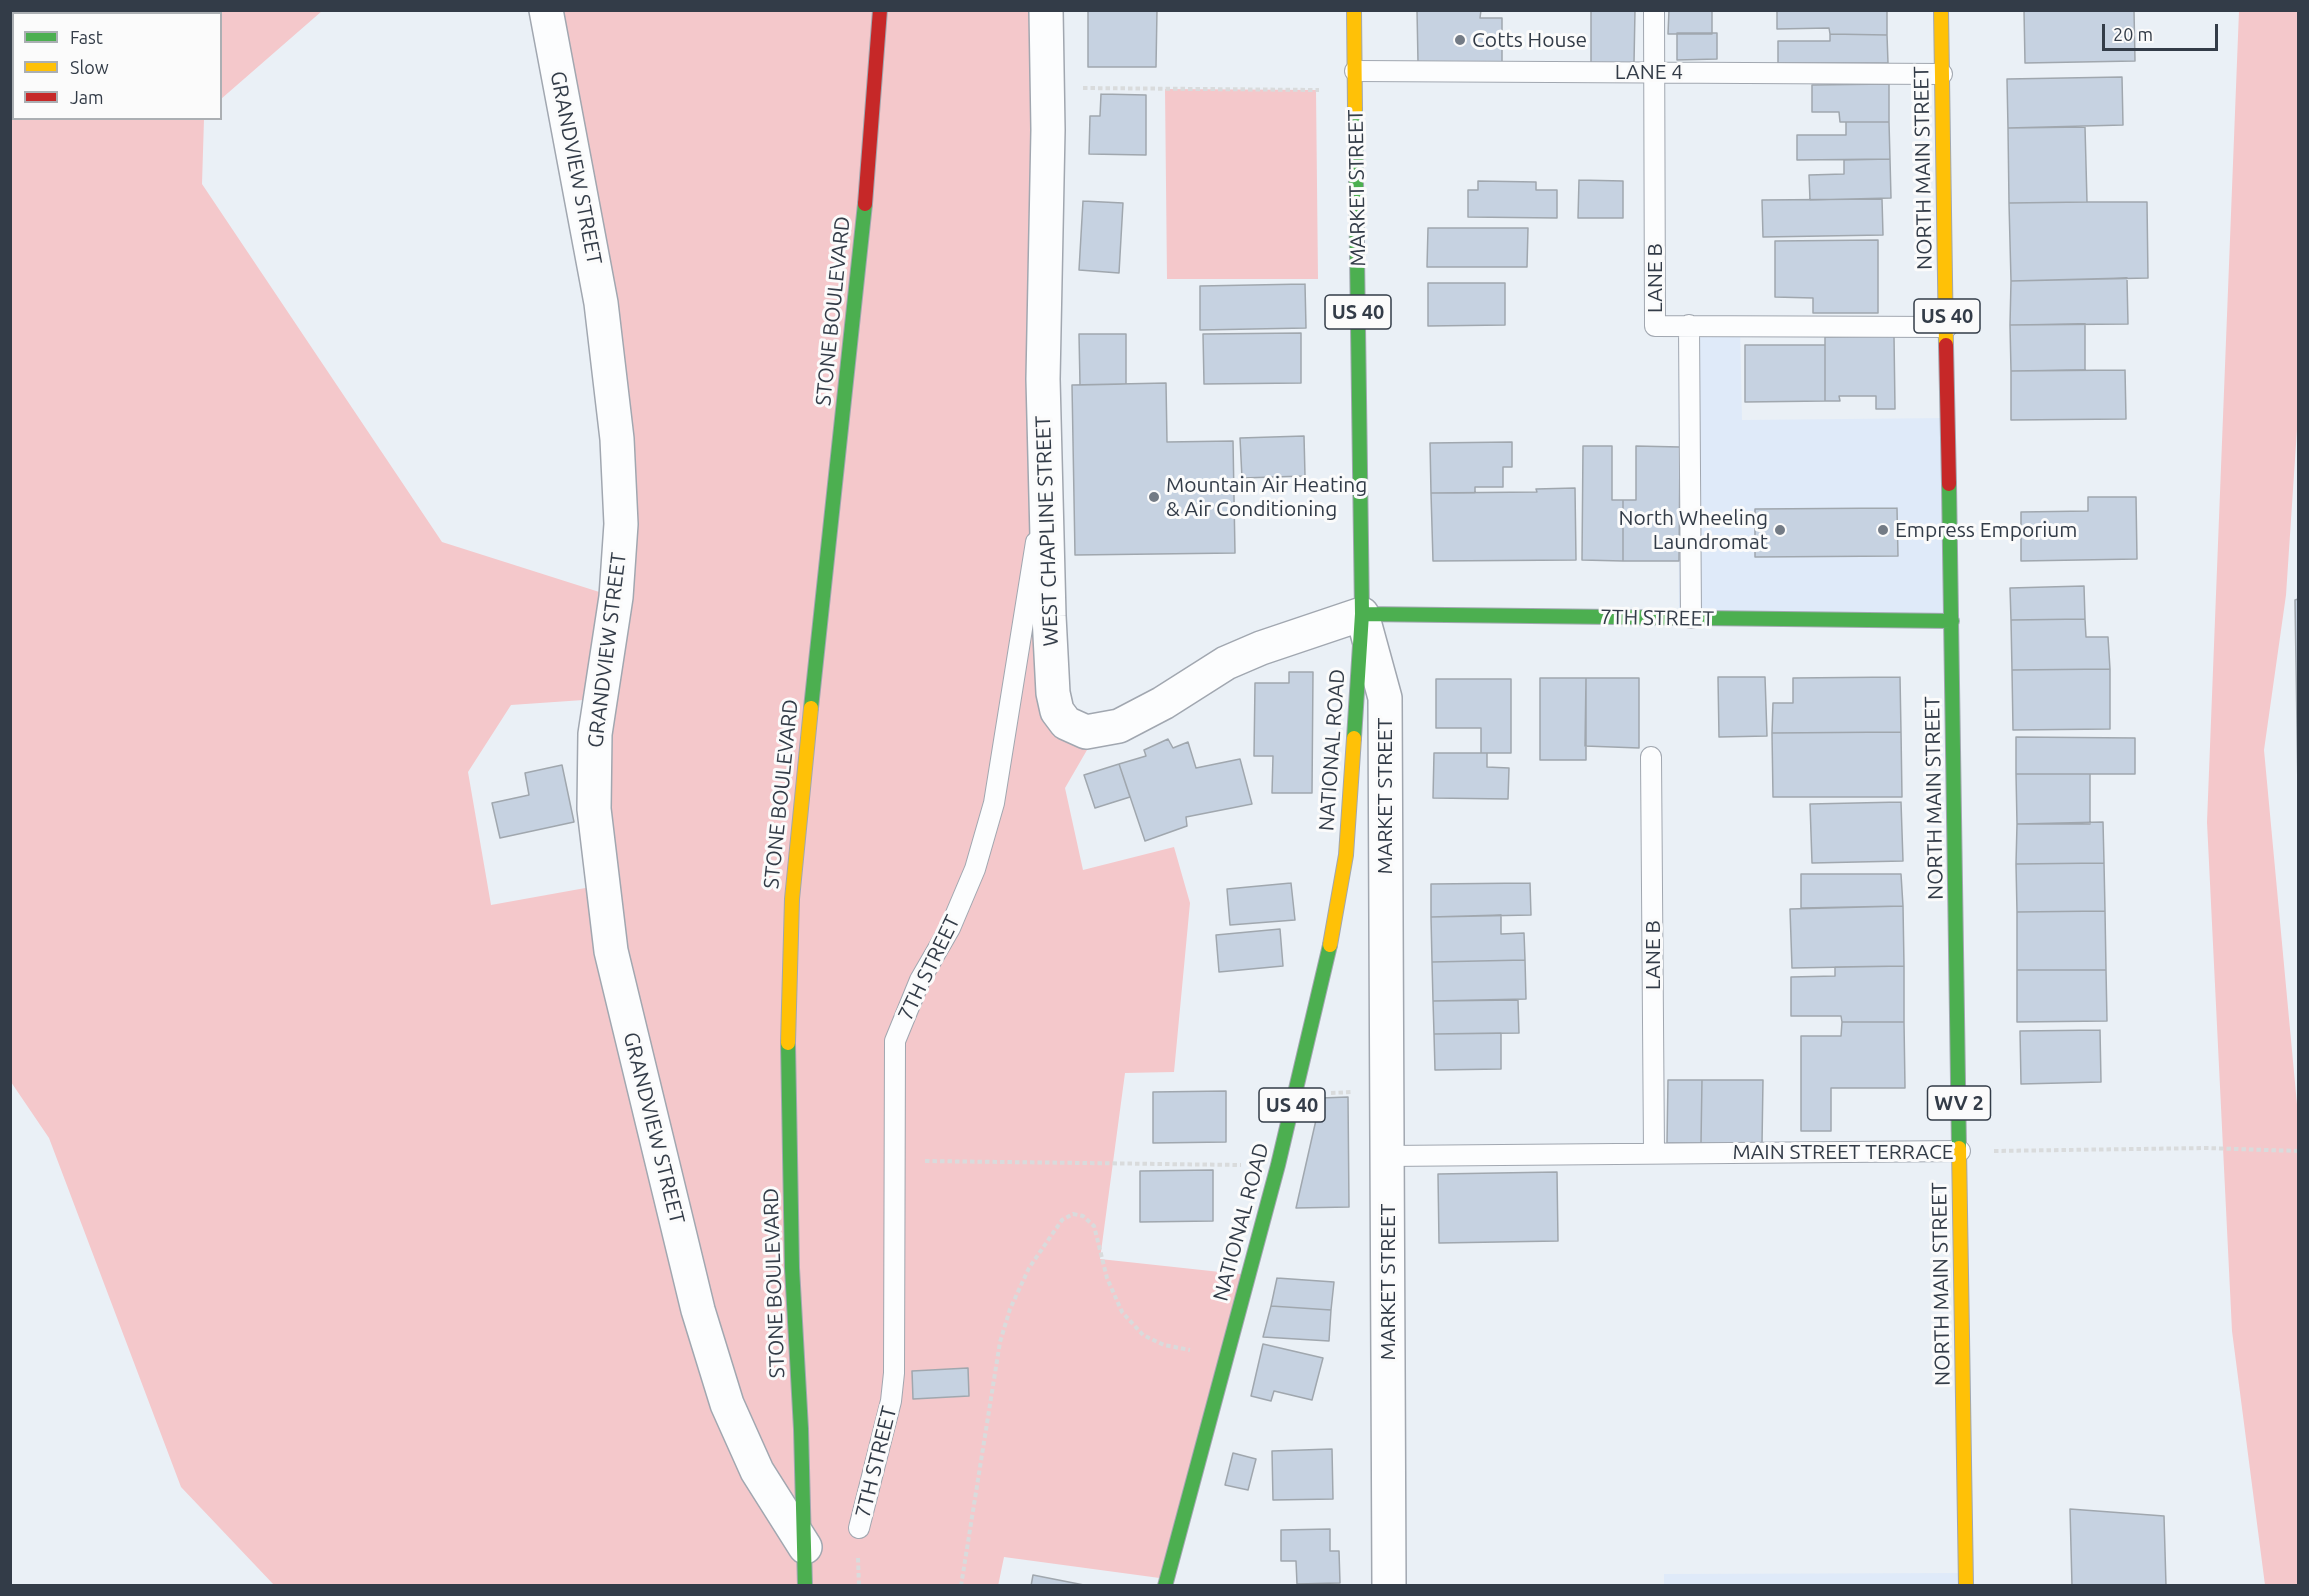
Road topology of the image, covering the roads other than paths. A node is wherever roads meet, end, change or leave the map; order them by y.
1 (546, 10) edge
2 (880, 10) edge
3 (1046, 10) edge
4 (1354, 10) edge
5 (1654, 10) edge
6 (1941, 10) edge
7 (1655, 72) junction
8 (1942, 74) junction
9 (1355, 80) junction
10 (1689, 325) junction
11 (1947, 327) junction
12 (1045, 486) junction
13 (1362, 614) junction
14 (1691, 618) junction
15 (1952, 621) junction
16 (1651, 757) dead end
17 (1960, 1151) junction
18 (1654, 1153) junction
19 (1387, 1156) junction
20 (860, 1528) dead end
21 (805, 1547) junction
22 (805, 1586) edge
23 (1165, 1586) edge
24 (1389, 1586) edge
25 (1966, 1586) edge

1 - 21 street, GRANDVIEW STREET
2 - 21 main road, STONE BOULEVARD
3 - 12 street, WEST CHAPLINE STREET
4 - 9 main road, MARKET STREET / US 40
5 - 7 lane, LANE B
6 - 8 main road, NORTH MAIN STREET / US 40
7 - 8 lane, LANE 4
7 - 9 lane, LANE 4
7 - 10 lane, LANE B
8 - 11 main road, NORTH MAIN STREET / US 40
9 - 13 main road, MARKET STREET / US 40
10 - 11 lane, LANE B
10 - 14 lane
11 - 15 main road, NORTH MAIN STREET / US 40
12 - 13 street, WEST CHAPLINE STREET
12 - 20 lane, 7TH STREET
13 - 14 main road, 7TH STREET
13 - 19 street, MARKET STREET
13 - 23 main road, NATIONAL ROAD / US 40
14 - 15 main road, 7TH STREET
15 - 17 main road, NORTH MAIN STREET / WV 2
16 - 18 lane, LANE B
17 - 18 lane, MAIN STREET TERRACE
17 - 25 main road, NORTH MAIN STREET / WV 2
18 - 19 lane, MAIN STREET TERRACE
19 - 24 street, MARKET STREET
21 - 22 main road, STONE BOULEVARD

